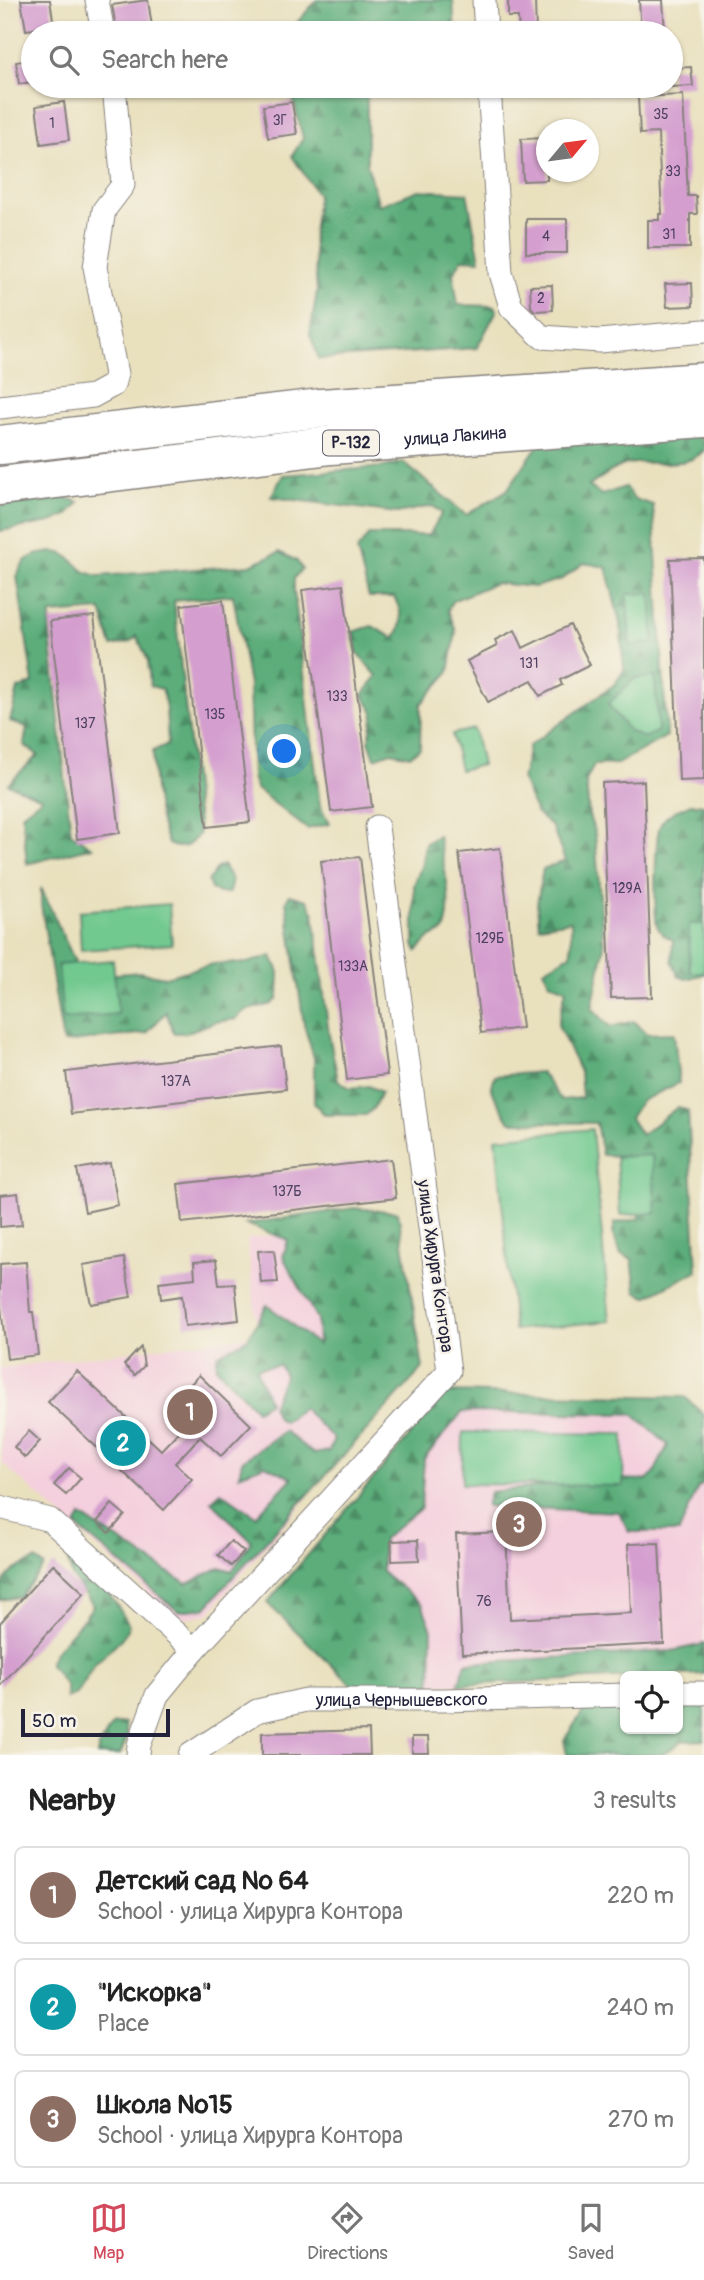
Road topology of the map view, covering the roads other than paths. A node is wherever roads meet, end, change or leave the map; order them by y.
1 (97, 0) edge
2 (484, 0) edge
3 (101, 21) edge
4 (485, 21) edge
5 (115, 98) edge
6 (490, 98) edge
7 (704, 331) edge
8 (704, 382) edge
9 (0, 407) edge
10 (704, 418) edge
11 (0, 445) edge
12 (0, 486) edge
13 (377, 827) dead end
14 (0, 1507) edge
15 (194, 1650) junction
16 (683, 1693) edge
17 (704, 1693) edge
18 (620, 1695) edge
19 (138, 1755) edge
20 (190, 1755) edge

1 - 3 street
2 - 4 street
5 - 9 street
6 - 7 street
8 - 11 highway, улица Лакина / Р-132
10 - 12 highway, улица Лакина / Р-132
13 - 15 street, улица Хирурга Контора
14 - 15 street
15 - 19 street, улица Хирурга Контора
16 - 17 street
18 - 20 street, улица Чернышевского

